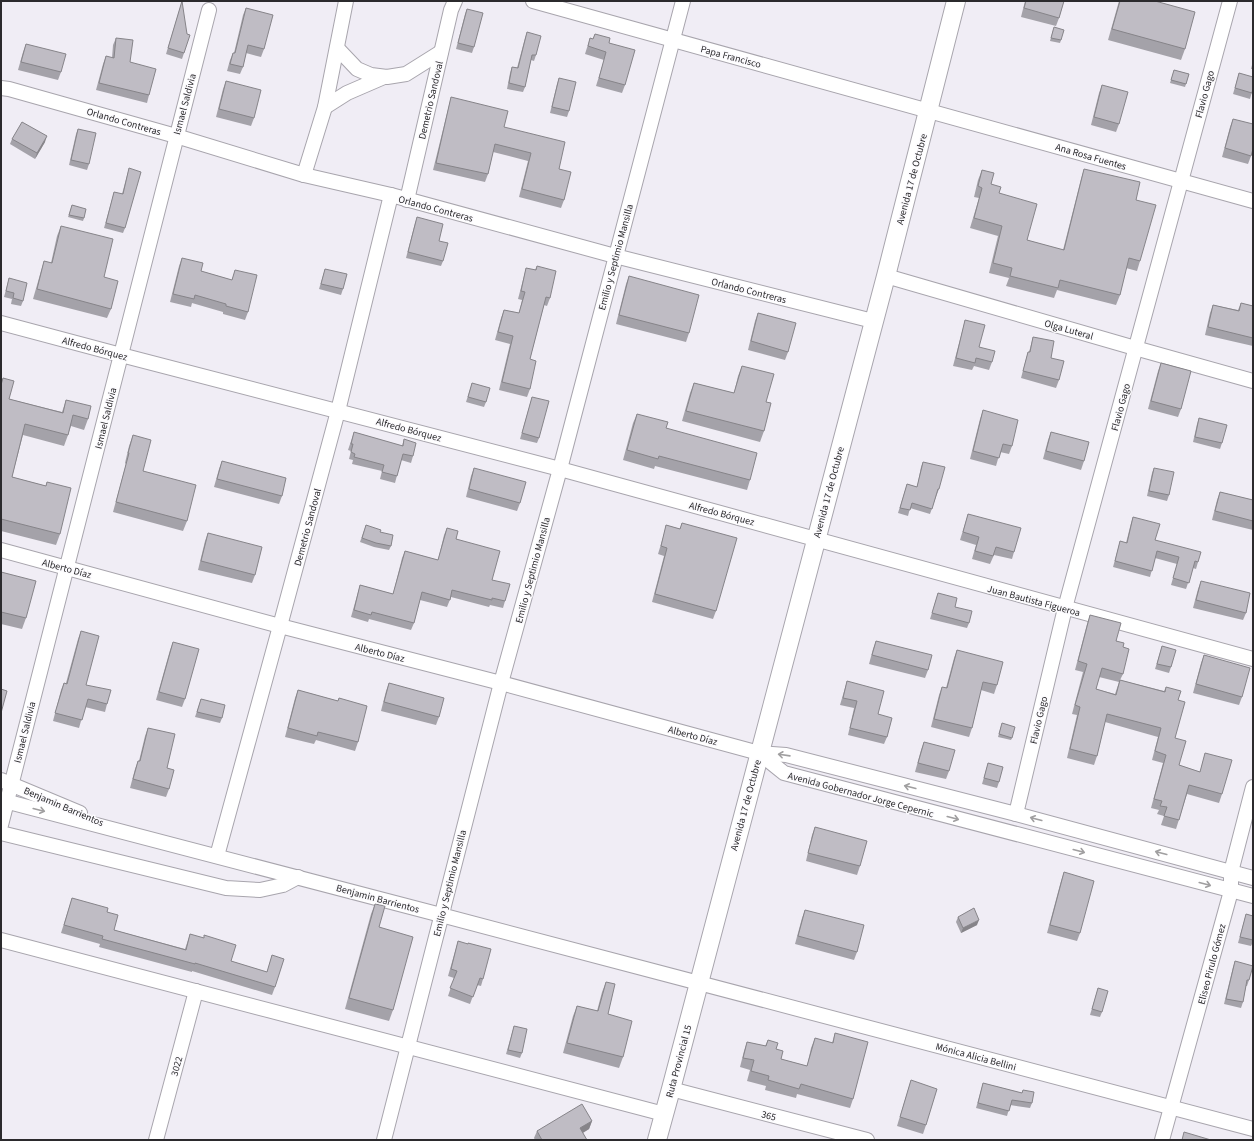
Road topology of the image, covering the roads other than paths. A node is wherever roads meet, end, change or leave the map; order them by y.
1 (346, 1) edge
2 (455, 1) edge
3 (533, 1) edge
4 (683, 1) edge
5 (956, 1) edge
6 (1230, 1) edge
7 (209, 10) dead end
8 (673, 40) junction
9 (337, 48) junction
10 (441, 52) junction
11 (384, 77) junction
12 (1, 88) edge
13 (325, 107) junction
14 (928, 111) junction
15 (176, 136) junction
16 (304, 175) junction
17 (1181, 181) junction
18 (391, 195) junction
19 (407, 200) junction
20 (1253, 201) edge
21 (616, 256) junction
22 (886, 276) junction
23 (873, 321) junction
24 (1, 323) edge
25 (1136, 348) junction
26 (120, 356) junction
27 (1253, 381) edge
28 (338, 411) junction
29 (560, 469) junction
30 (816, 539) junction
31 (1, 550) edge
32 (66, 568) junction
33 (1065, 608) junction
34 (280, 626) junction
35 (1253, 659) edge
36 (501, 683) junction
37 (759, 753) junction
38 (6, 782) edge
39 (1253, 787) edge
40 (4, 801) edge
41 (1016, 814) junction
42 (1, 825) edge
43 (1, 833) edge
44 (127, 833) junction
45 (217, 856) junction
46 (1230, 872) junction
47 (298, 877) junction
48 (1253, 878) edge
49 (1231, 891) junction
50 (1253, 896) edge
51 (441, 915) junction
52 (1, 940) edge
53 (698, 982) junction
54 (196, 991) junction
55 (408, 1047) junction
56 (671, 1089) junction
57 (1172, 1107) junction
58 (664, 1114) junction
59 (1253, 1129) edge
60 (156, 1140) edge
61 (384, 1140) edge
62 (657, 1140) edge
63 (867, 1140) edge
64 (1162, 1140) edge

1 - 9 street
2 - 10 street, Demetrio Sandoval
3 - 8 street, Papa Francisco
4 - 8 street, Emilio y Septimio Mansilla
5 - 14 main road, Avenida 17 de Octubre
6 - 17 street, Flavio Gago
7 - 15 street, Ismael Saldivia
8 - 14 street, Papa Francisco
8 - 21 street, Emilio y Septimio Mansilla
9 - 11 street
9 - 13 street
10 - 11 street
10 - 19 street, Demetrio Sandoval
11 - 13 street
12 - 15 street, Orlando Contreras
13 - 16 street
14 - 17 street, Ana Rosa Fuentes
14 - 22 main road, Avenida 17 de Octubre
15 - 16 street, Orlando Contreras
15 - 26 street, Ismael Saldivia
16 - 18 street, Orlando Contreras
17 - 20 street, Ana Rosa Fuentes
17 - 25 street, Flavio Gago
18 - 19 street, Orlando Contreras
18 - 28 street, Demetrio Sandoval
19 - 21 street, Orlando Contreras
21 - 23 street, Orlando Contreras
21 - 29 street, Emilio y Septimio Mansilla
22 - 23 main road, Avenida 17 de Octubre
22 - 25 street, Olga Luteral
23 - 30 main road, Avenida 17 de Octubre
24 - 26 street, Alfredo Bórquez
25 - 27 street, Olga Luteral
25 - 33 street, Flavio Gago
26 - 28 street, Alfredo Bórquez
26 - 32 street, Ismael Saldivia
28 - 29 street, Alfredo Bórquez
28 - 34 street, Demetrio Sandoval
29 - 30 street, Alfredo Bórquez
29 - 36 street, Emilio y Septimio Mansilla
30 - 33 street, Juan Bautista Figueroa
30 - 37 main road, Avenida 17 de Octubre
31 - 32 street, Alberto Díaz
32 - 34 street, Alberto Díaz
32 - 38 street, Ismael Saldivia
33 - 35 street, Juan Bautista Figueroa
33 - 41 street, Flavio Gago
34 - 36 street, Alberto Díaz
34 - 45 street, Demetrio Sandoval
36 - 37 street, Alberto Díaz
36 - 51 street, Emilio y Septimio Mansilla
41 -> 37 street, Avenida Gobernador Jorge Cepernic
37 -> 49 street, Avenida Gobernador Jorge Cepernic
37 - 53 main road, Avenida 17 de Octubre
38 - 40 street, Ismael Saldivia
38 - 44 street, Benjamin Barrientos
39 - 46 street, Eliseo Pirulo Gómez
40 - 42 street, Ismael Saldivia
40 -> 44 street, Benjamin Barrientos
46 -> 41 street, Avenida Gobernador Jorge Cepernic
43 - 47 street
44 - 45 street, Benjamin Barrientos
45 - 47 street, Benjamin Barrientos
46 - 48 street, Avenida Gobernador Jorge Cepernic
46 - 49 street, Eliseo Pirulo Gómez
47 - 51 street, Benjamin Barrientos
49 - 50 street, Avenida Gobernador Jorge Cepernic
49 - 57 street, Eliseo Pirulo Gómez
51 - 53 street, Benjamin Barrientos
51 - 55 street, Emilio y Septimio Mansilla
52 - 54 street
53 - 56 main road, Ruta Provincial 15
53 - 57 street, Mónica Alicia Bellini
54 - 55 street
54 - 60 street, 3022
55 - 58 street
55 - 61 street, Emilio y Septimio Mansilla
56 - 58 main road, Ruta Provincial 15
56 - 63 street, 365
57 - 59 street, Mónica Alicia Bellini
57 - 64 street, Eliseo Pirulo Gómez
58 - 62 main road, Ruta Provincial 15

